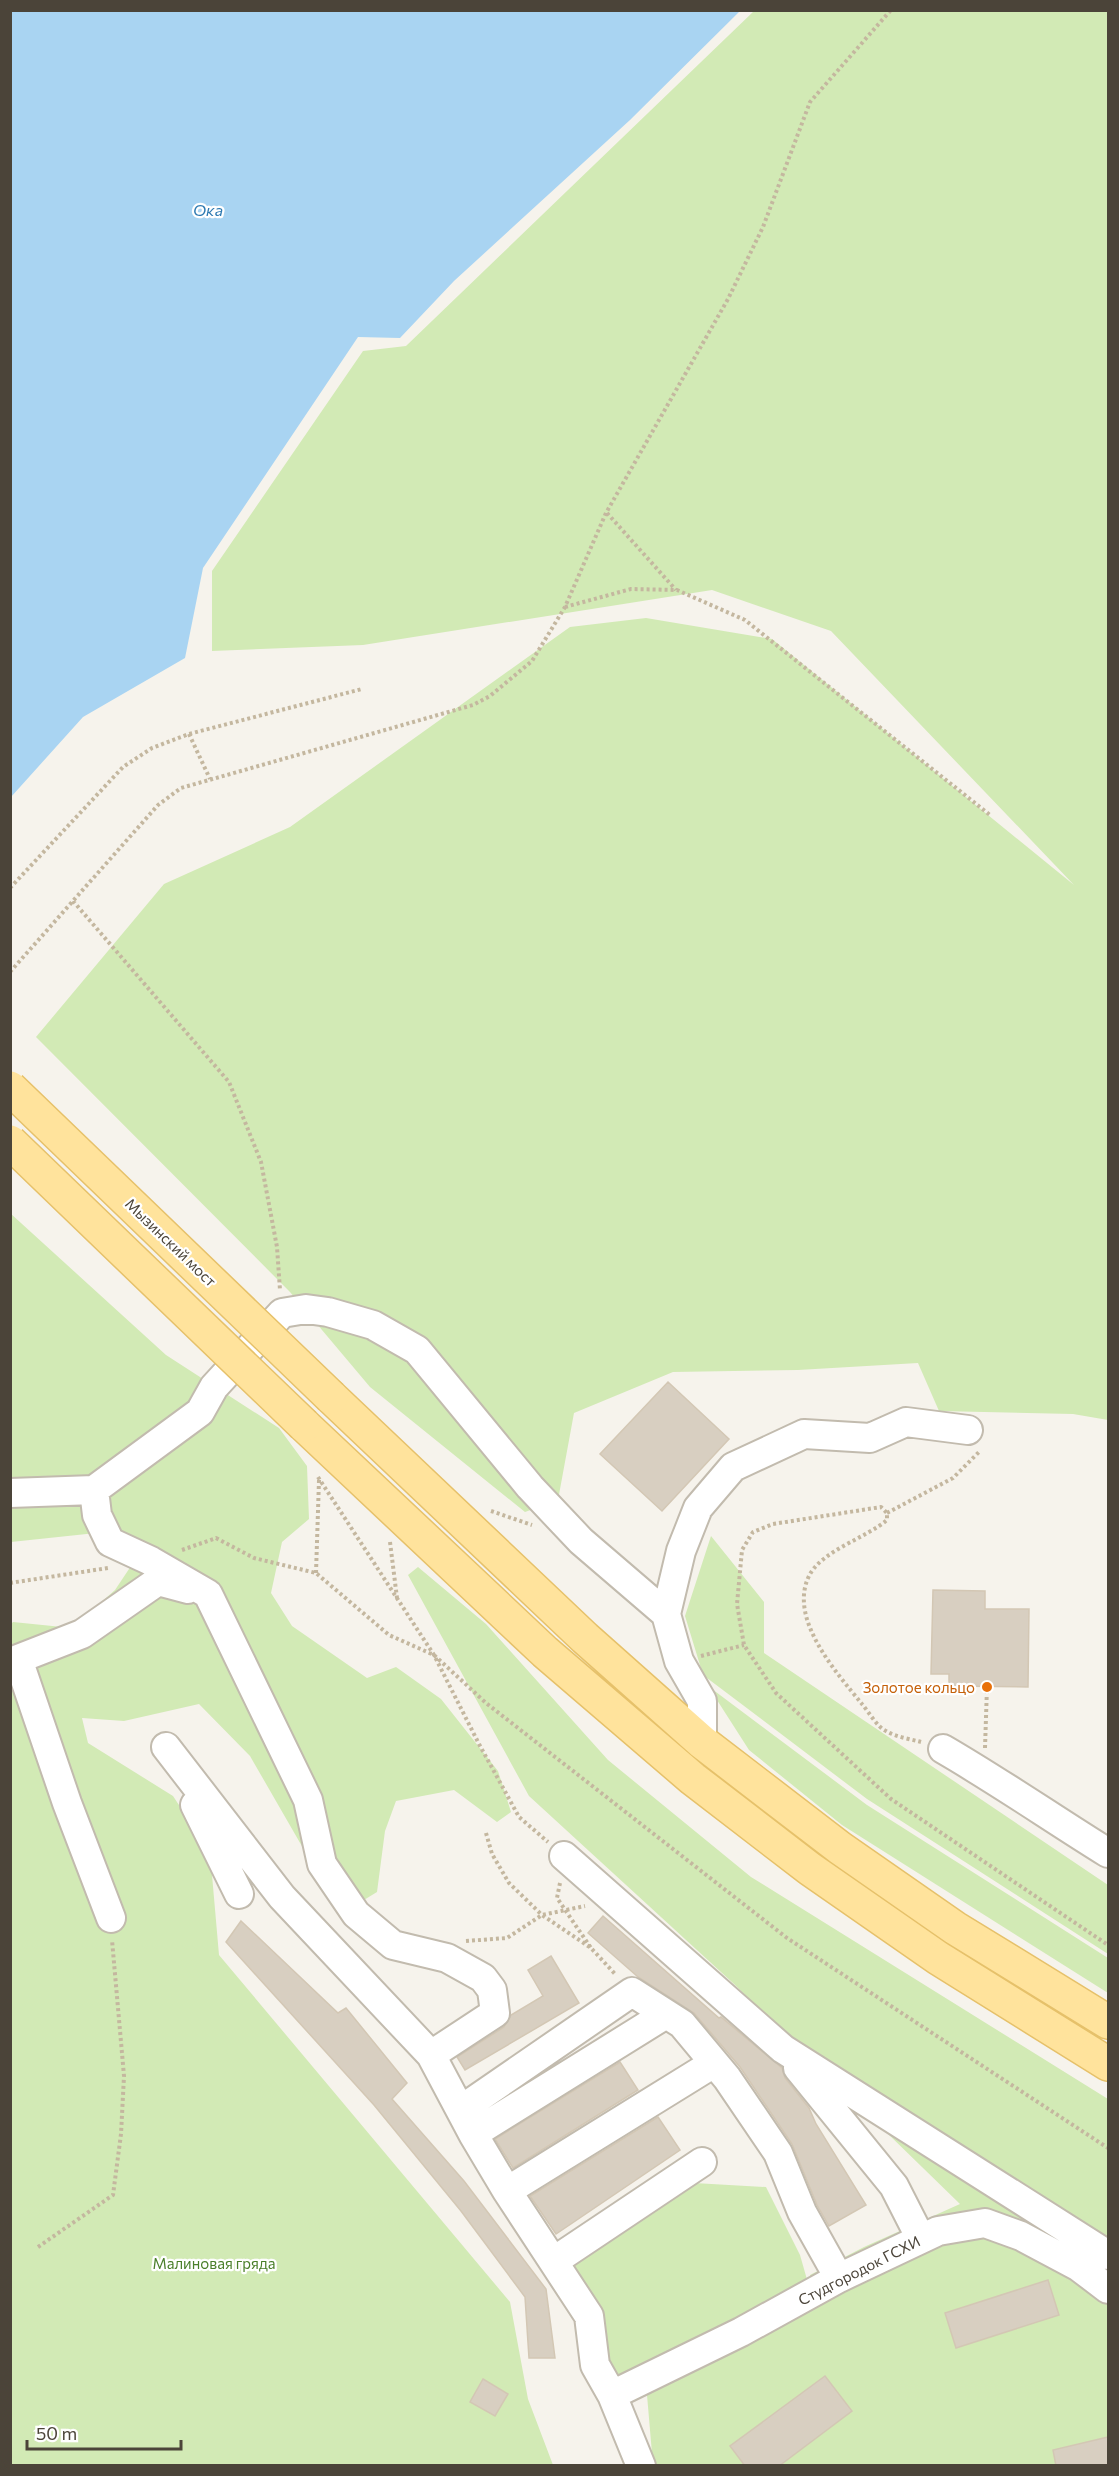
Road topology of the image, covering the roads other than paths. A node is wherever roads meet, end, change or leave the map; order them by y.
1 (10, 1088) edge
2 (10, 1142) edge
3 (968, 1430) road end
4 (94, 1490) junction
5 (10, 1493) edge
6 (208, 1594) junction
7 (666, 1614) junction
8 (702, 1742) junction
9 (943, 1749) road end
10 (1108, 1853) edge
11 (564, 1856) road end
12 (239, 1894) dead end
13 (111, 1918) road end
14 (666, 2014) junction
15 (1108, 2022) edge
16 (783, 2049) junction
17 (431, 2055) junction
18 (714, 2063) junction
19 (1108, 2064) edge
20 (467, 2121) junction
21 (702, 2162) dead end
22 (507, 2191) junction
23 (921, 2239) junction
24 (1108, 2255) edge
25 (554, 2261) junction
26 (839, 2278) junction
27 (1108, 2289) edge
28 (612, 2395) junction
29 (640, 2466) edge

1 - 8 main road, Мызинский мост, bridge
2 - 19 main road, bridge
3 - 7 lane
4 - 5 lane
4 - 6 lane
4 - 7 lane
6 - 13 lane
6 - 17 lane
7 - 8 lane
8 - 15 main road, Мызинский мост
9 - 10 lane
11 - 16 lane
12 - 17 lane
14 - 18 lane
14 - 20 lane
14 - 20 lane
16 - 23 lane
16 - 24 lane
17 - 20 lane
18 - 22 lane
18 - 26 lane
20 - 22 lane
21 - 25 lane
22 - 25 lane
23 - 26 lane, Студгородок ГСХИ
23 - 27 lane, Студгородок ГСХИ
25 - 28 lane
26 - 28 lane, Студгородок ГСХИ
28 - 29 lane

